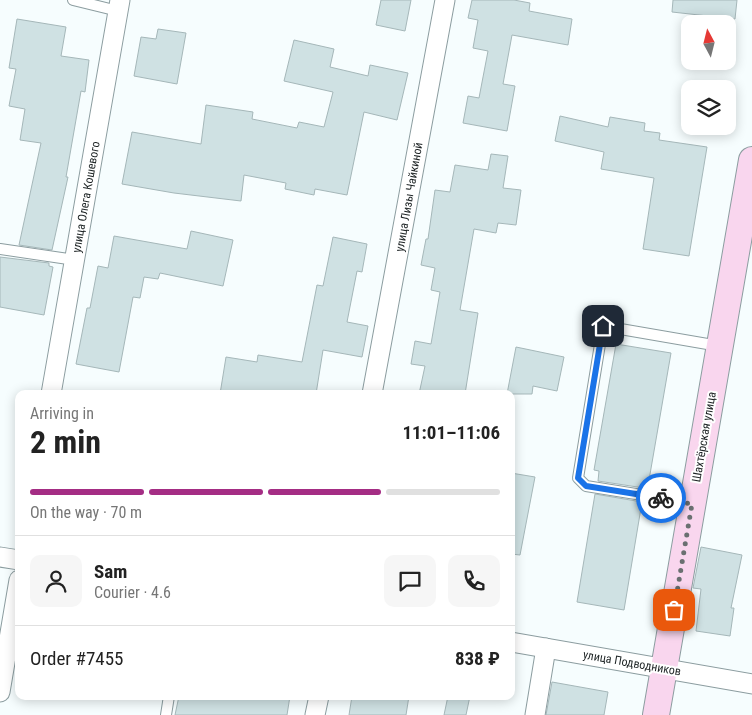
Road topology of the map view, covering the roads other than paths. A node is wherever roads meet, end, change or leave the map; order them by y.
1 (74, 0) edge
2 (445, 0) edge
3 (119, 6) edge
4 (752, 160) edge
5 (0, 249) edge
6 (75, 260) junction
7 (720, 346) junction
8 (52, 390) edge
9 (373, 390) edge
10 (692, 504) junction
11 (0, 557) edge
12 (15, 559) edge
13 (15, 604) edge
14 (515, 643) edge
15 (546, 648) junction
16 (664, 668) junction
17 (752, 684) edge
18 (0, 692) edge
19 (169, 700) edge
20 (318, 700) edge
21 (166, 715) edge
22 (316, 715) edge
23 (535, 715) edge
24 (656, 715) edge

1 - 3 lane
2 - 9 street, улица Лизы Чайкиной
3 - 6 street, улица Олега Кошевого
4 - 7 main road, Шахтёрская улица
5 - 6 lane
6 - 8 street, улица Олега Кошевого
7 - 10 main road, Шахтёрская улица
7 - 10 lane
10 - 16 main road, Шахтёрская улица
11 - 12 street
13 - 18 street
14 - 15 street, улица Подводников
15 - 16 street, улица Подводников
15 - 23 street
16 - 17 street, улица Подводников
16 - 24 main road, Шахтёрская улица
19 - 21 lane
20 - 22 street

